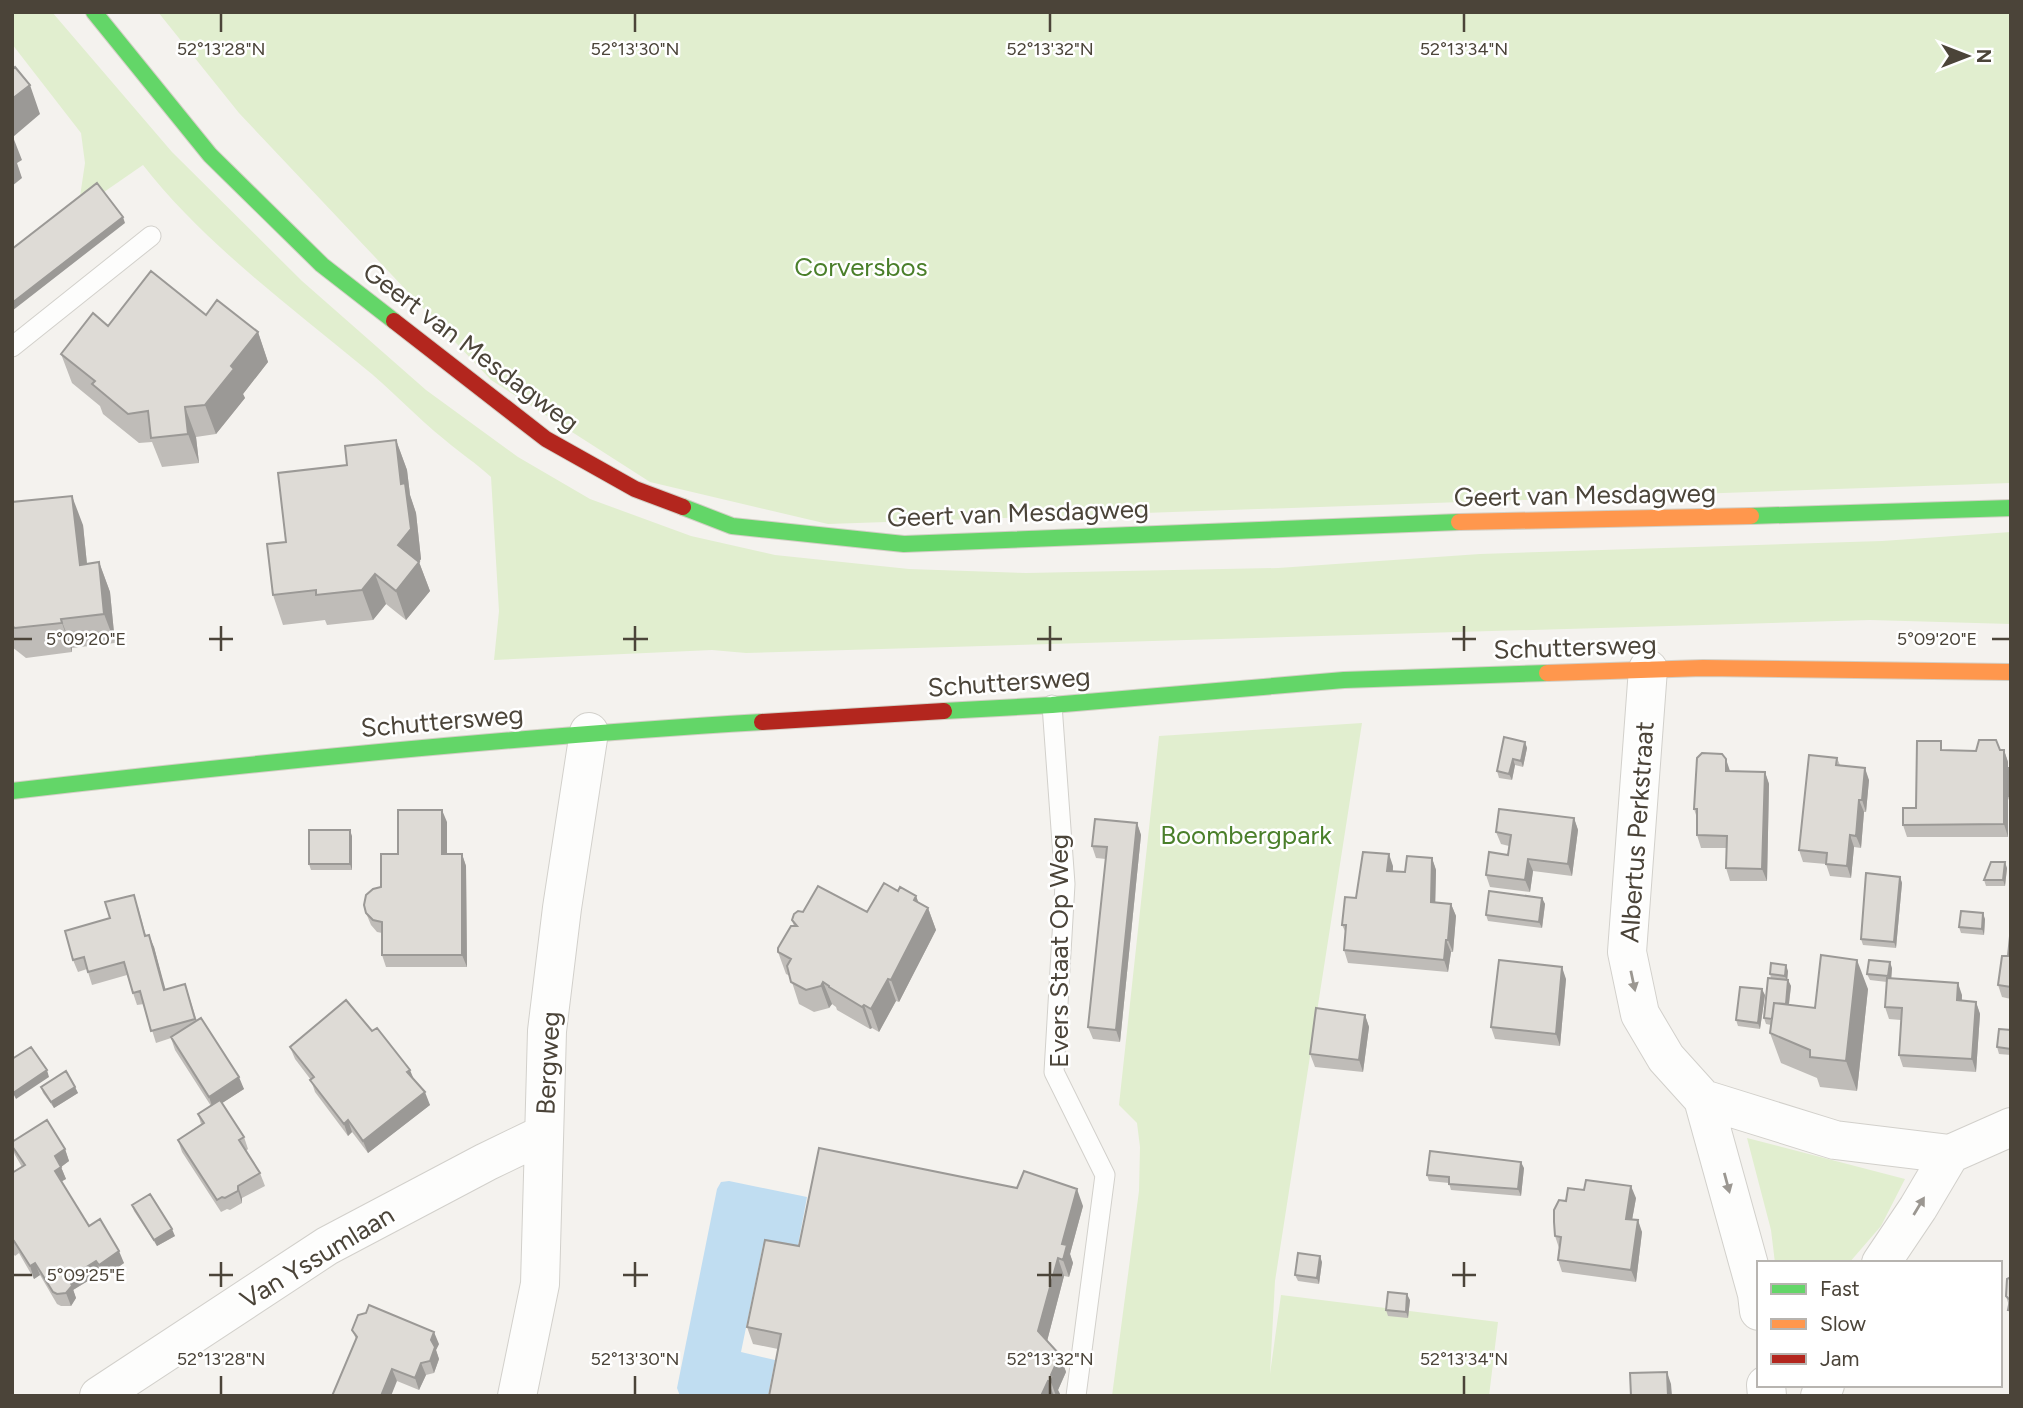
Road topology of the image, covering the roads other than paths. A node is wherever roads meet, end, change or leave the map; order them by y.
1 (94, 12) edge
2 (151, 236) dead end
3 (12, 347) edge
4 (2011, 508) edge
5 (1648, 669) junction
6 (2011, 672) edge
7 (1052, 705) junction
8 (589, 732) junction
9 (12, 791) edge
10 (1703, 1099) junction
11 (2011, 1127) edge
12 (544, 1134) junction
13 (1950, 1154) junction
14 (1882, 1261) edge
15 (1757, 1294) edge
16 (99, 1396) edge
17 (517, 1396) edge
18 (1076, 1396) edge

1 - 4 main road, Geert van Mesdagweg
2 - 3 lane
5 - 6 main road, Schuttersweg
5 - 7 main road, Schuttersweg
5 -> 10 street, Albertus Perkstraat
7 - 8 main road, Schuttersweg
7 - 18 lane, Evers Staat Op Weg
8 - 9 main road, Schuttersweg
8 - 12 street, Bergweg
10 - 13 street
10 -> 15 street, Albertus Perkstraat
11 - 13 street
12 - 16 street, Van Yssumlaan
12 - 17 street, Bergweg
14 -> 13 street

